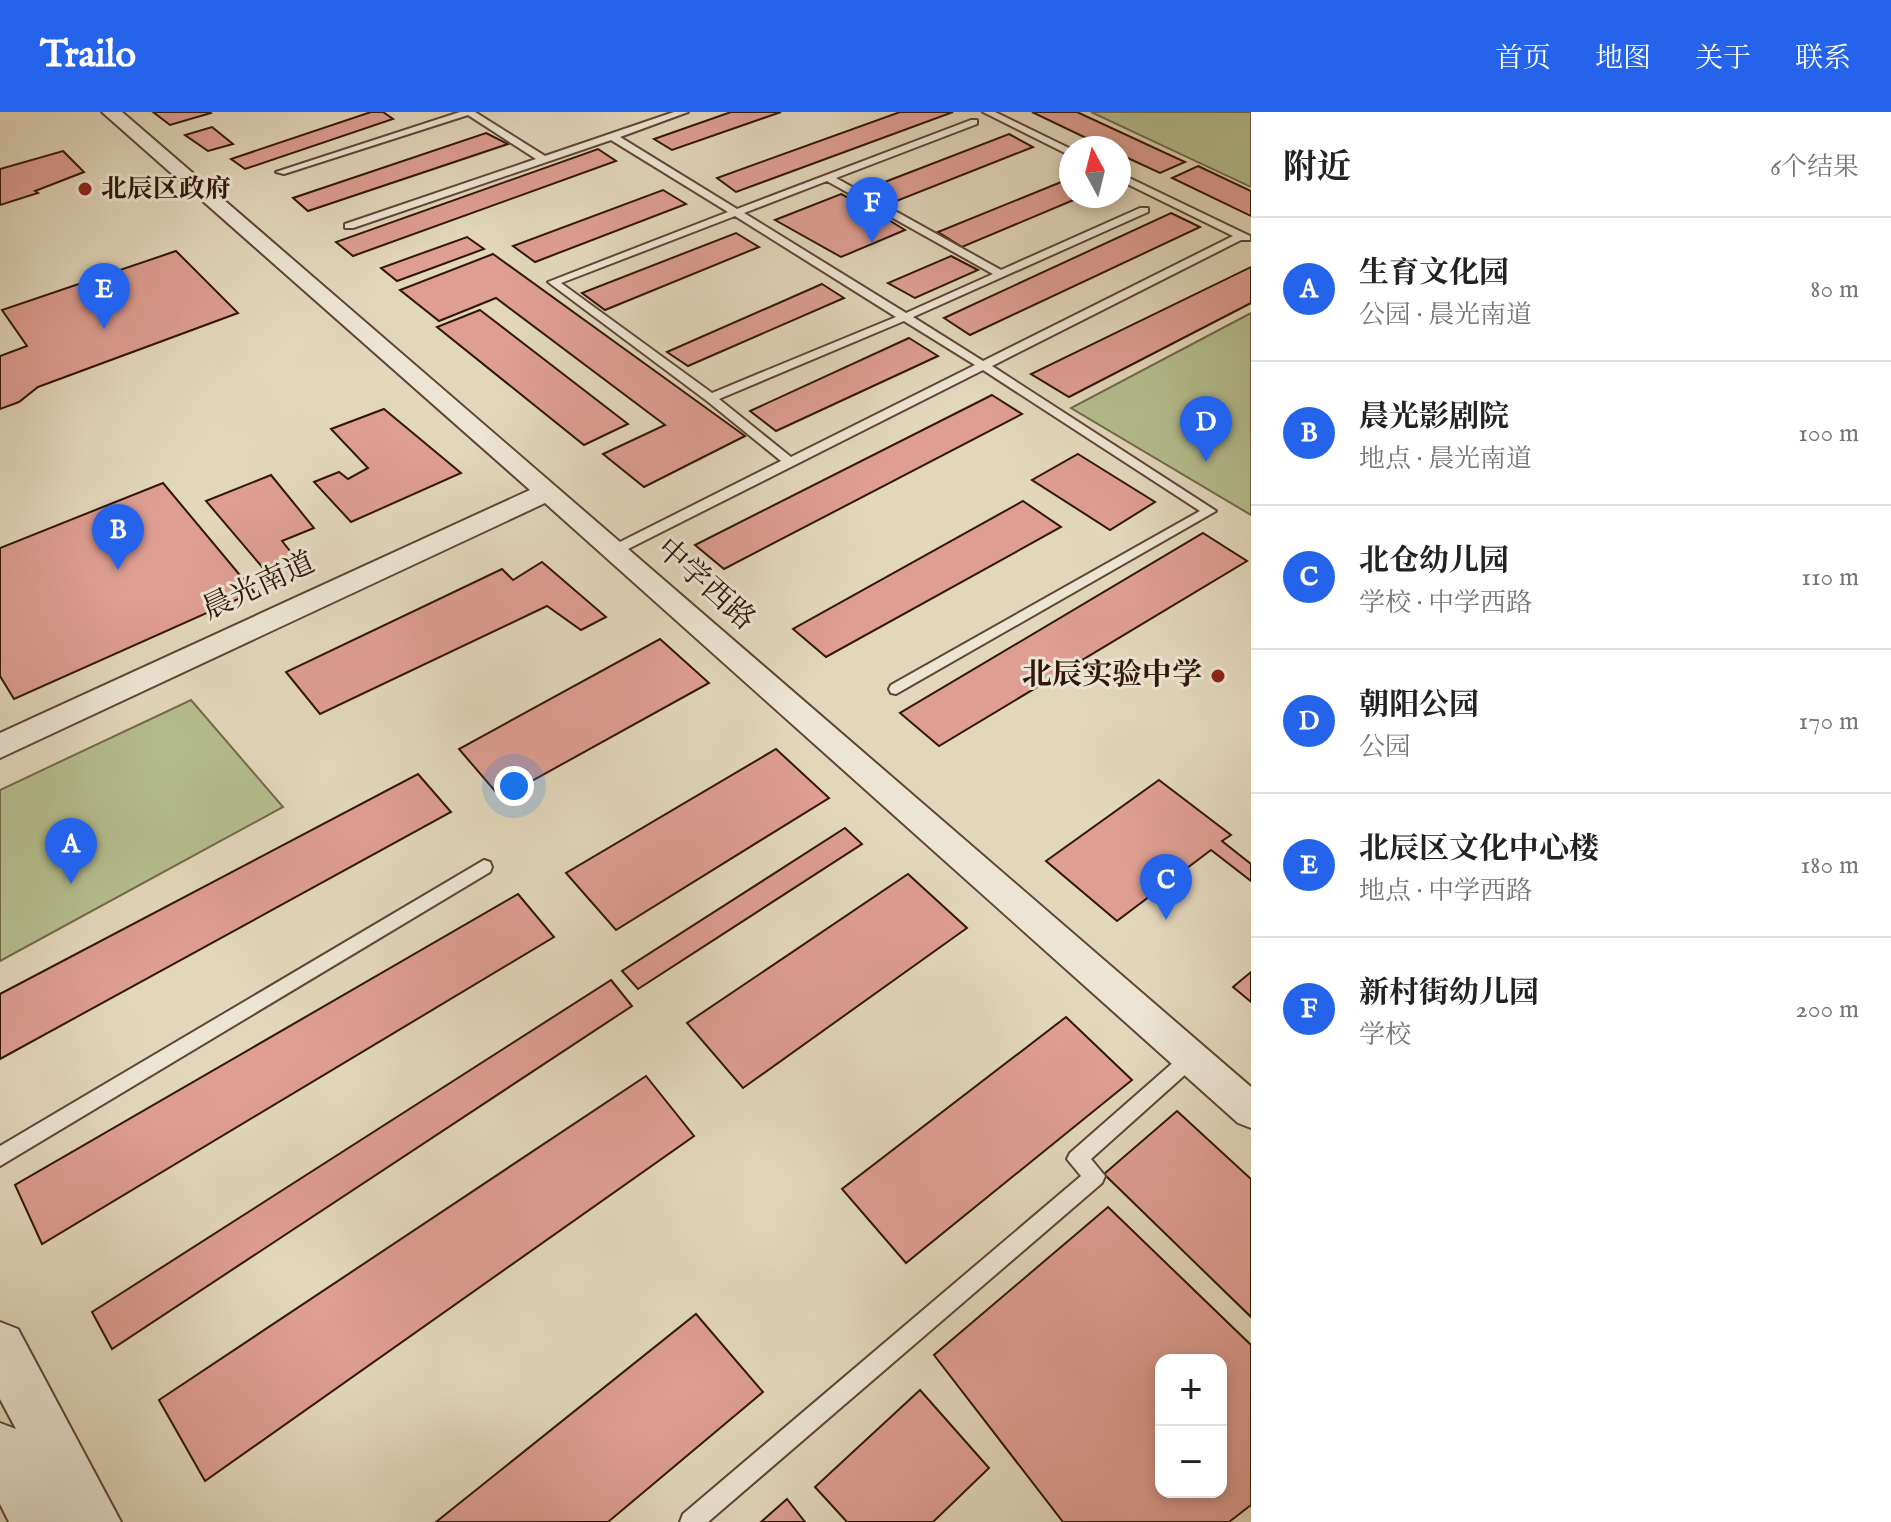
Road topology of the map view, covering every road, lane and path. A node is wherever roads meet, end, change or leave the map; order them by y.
1 (111, 112) edge
2 (469, 112) edge
3 (682, 112) edge
4 (988, 112) edge
5 (974, 122) dead end
6 (612, 136) junction
7 (1059, 147) edge
8 (543, 159) junction
9 (281, 172) dead end
10 (829, 178) junction
11 (1131, 182) edge
12 (1144, 210) dead end
13 (737, 213) junction
14 (349, 226) dead end
15 (1246, 238) edge
16 (1001, 274) junction
17 (905, 317) junction
18 (981, 364) junction
19 (711, 398) junction
20 (791, 463) junction
21 (547, 492) junction
22 (615, 550) junction
23 (896, 689) dead end
24 (0, 746) edge
25 (484, 867) dead end
26 (1190, 1059) junction
27 (1251, 1111) edge
28 (0, 1157) edge
29 (0, 1347) edge
30 (0, 1449) edge
31 (38, 1522) edge
32 (94, 1522) edge
33 (691, 1522) edge

1 - 21 street, 中学西路
2 - 8 lane
2 - 9 lane
3 - 6 lane
4 - 7 lane
5 - 10 lane
6 - 8 lane
6 - 13 lane
8 - 14 lane
10 - 13 lane
10 - 16 lane
11 - 15 lane
12 - 16 lane
13 - 17 lane
13 - 19 lane
15 - 18 lane
16 - 17 lane
17 - 18 lane
17 - 19 lane
18 - 20 lane
18 - 23 lane
19 - 20 lane
20 - 22 lane
21 - 22 street, 中学西路
21 - 24 street, 晨光南道
22 - 26 street, 中学西路
25 - 28 lane
26 - 27 street, 中学西路
26 - 33 lane
29 - 32 street
30 - 31 street

